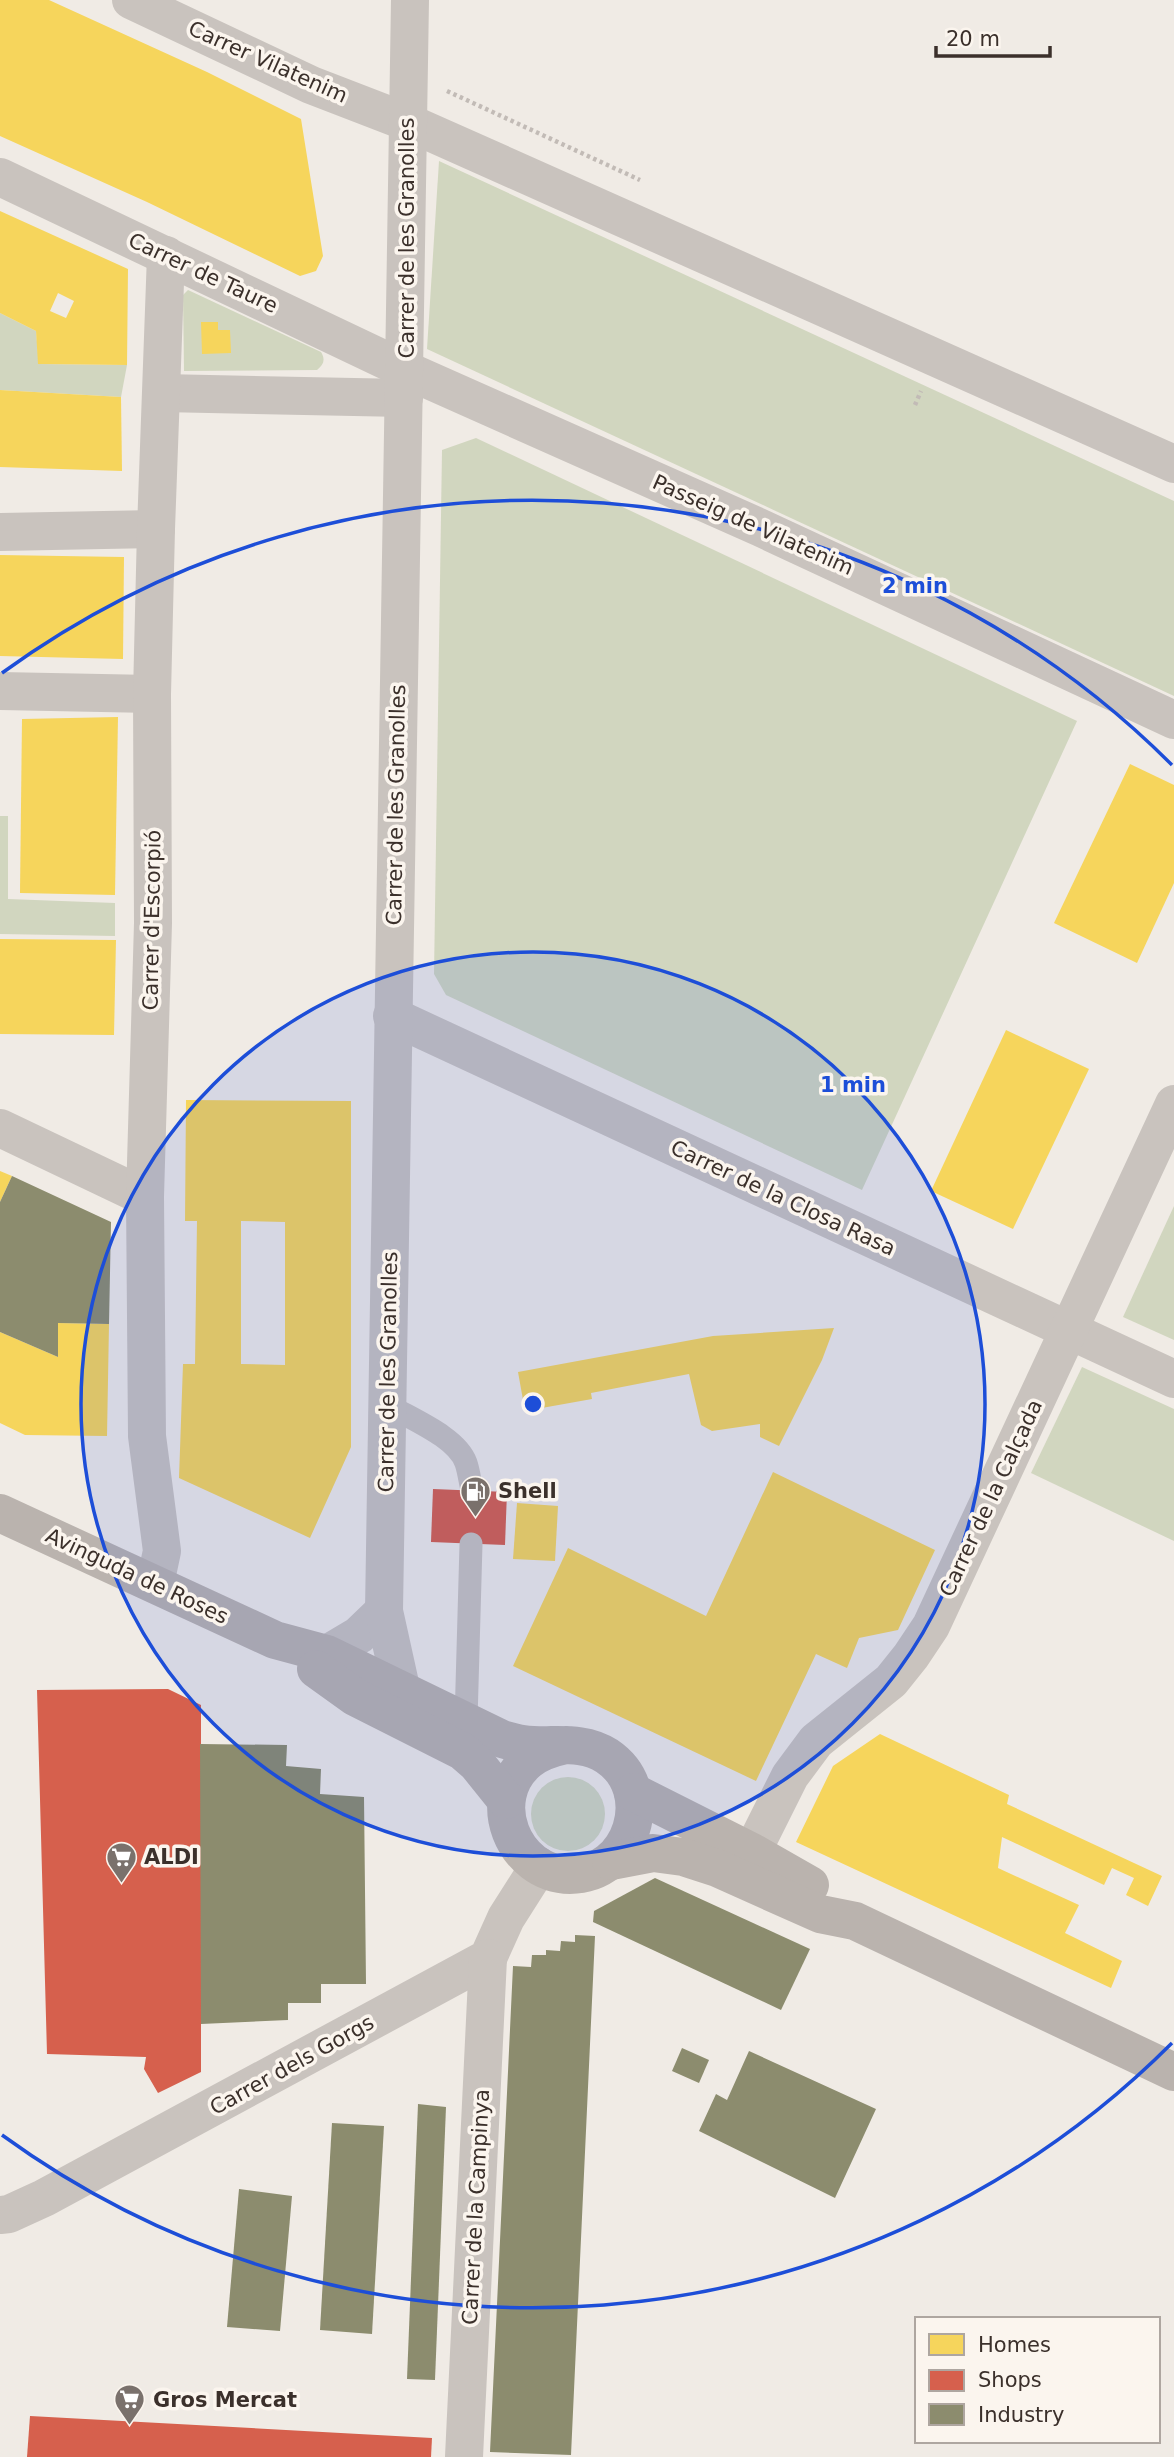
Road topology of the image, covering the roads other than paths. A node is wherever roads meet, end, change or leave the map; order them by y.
1 (131, 0) edge
2 (410, 0) edge
3 (407, 122) junction
4 (0, 177) edge
5 (166, 255) junction
6 (405, 384) junction
7 (162, 393) junction
8 (1174, 464) edge
9 (156, 529) junction
10 (0, 532) edge
11 (0, 691) edge
12 (152, 694) junction
13 (1174, 720) edge
14 (392, 1016) junction
15 (1174, 1104) edge
16 (0, 1128) edge
17 (145, 1198) junction
18 (1069, 1331) junction
19 (1174, 1380) edge
20 (388, 1405) junction
21 (472, 1490) dead end
22 (0, 1513) edge
23 (471, 1544) dead end
24 (155, 1584) junction
25 (384, 1611) junction
26 (275, 1640) junction
27 (327, 1654) junction
28 (401, 1688) junction
29 (466, 1721) junction
30 (566, 1745) junction
31 (633, 1792) junction
32 (506, 1800) junction
33 (752, 1852) junction
34 (611, 1861) junction
35 (539, 1866) junction
36 (855, 1922) junction
37 (488, 1958) junction
38 (1174, 2072) edge
39 (0, 2215) edge
40 (464, 2457) edge

1 - 3 street, Carrer Vilatenim
2 - 3 street, Carrer de les Granolles
3 - 6 street, Carrer de les Granolles
3 - 8 street
4 - 5 street, Carrer de Taure
5 - 6 street, Carrer de Taure
5 - 7 street, Carrer d'Escorpió
6 - 7 street
6 - 13 street, Passeig de Vilatenim
6 - 14 street, Carrer de les Granolles
7 - 9 street, Carrer d'Escorpió
9 - 10 street
9 - 12 street, Carrer d'Escorpió
11 - 12 street
12 - 17 street, Carrer d'Escorpió
14 - 18 street, Carrer de la Closa Rasa
14 - 20 street, Carrer de les Granolles
15 - 18 street, Carrer de la Calçada
16 - 17 street
17 - 24 street, Carrer d'Escorpió
18 - 19 street, Carrer de la Closa Rasa
18 - 33 street, Carrer de la Calçada
20 - 21 lane
20 - 25 street, Carrer de les Granolles
22 - 24 main road, Avinguda de Roses
23 - 29 lane
24 - 26 main road, Avinguda de Roses
25 - 27 street
25 - 28 street, Carrer de les Granolles
26 - 27 main road
26 - 32 main road
27 - 28 main road
28 - 29 main road
29 - 30 main road
30 - 31 main road
30 - 32 main road
31 - 33 main road
31 - 34 main road
32 - 35 main road
33 - 36 main road
34 - 35 main road
34 - 36 main road
35 - 37 street
36 - 38 main road
37 - 39 street, Carrer dels Gorgs
37 - 40 street, Carrer de la Campinya

